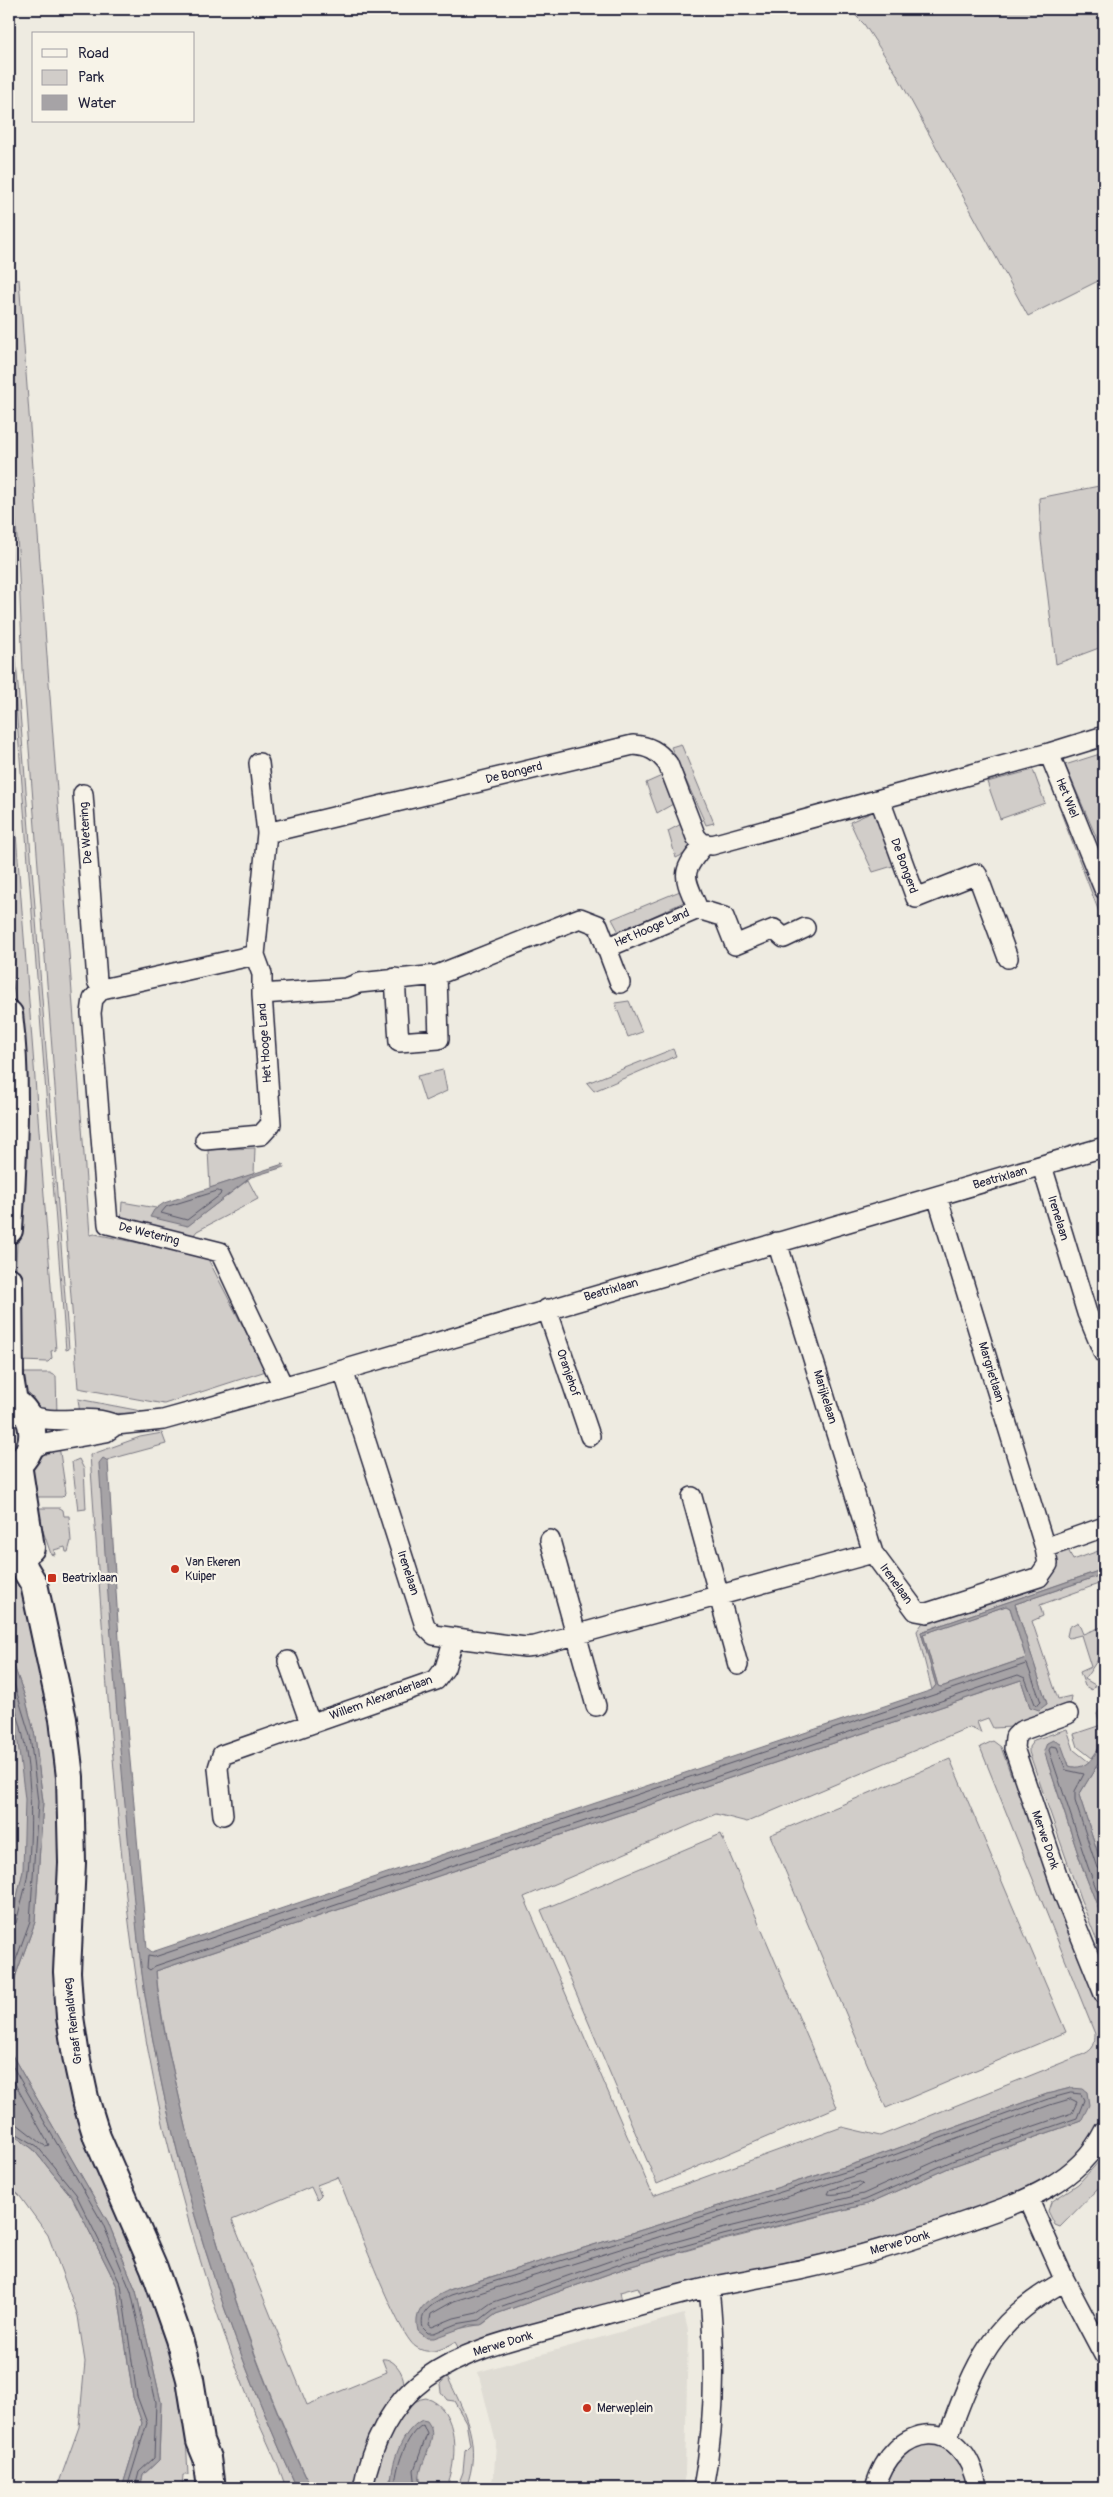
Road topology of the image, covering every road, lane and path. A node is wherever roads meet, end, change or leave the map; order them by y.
1 (1101, 737) edge
2 (1049, 753) junction
3 (259, 763) dead end
4 (83, 794) dead end
5 (880, 800) junction
6 (267, 833) junction
7 (705, 844) junction
8 (1104, 889) edge
9 (698, 909) junction
10 (805, 928) dead end
11 (606, 948) junction
12 (255, 955) junction
13 (1008, 958) dead end
14 (437, 975) junction
15 (395, 978) junction
16 (620, 983) dead end
17 (102, 990) junction
18 (262, 994) junction
19 (9, 1014) edge
20 (205, 1140) dead end
21 (1104, 1148) edge
22 (1042, 1166) junction
23 (937, 1196) junction
24 (9, 1230) edge
25 (778, 1242) junction
26 (9, 1281) edge
27 (547, 1309) junction
28 (1104, 1354) edge
29 (343, 1370) junction
30 (283, 1386) junction
31 (17, 1405) edge
32 (116, 1425) junction
33 (590, 1436) dead end
34 (19, 1461) edge
35 (692, 1497) dead end
36 (9, 1522) edge
37 (1104, 1527) edge
38 (550, 1540) dead end
39 (1045, 1548) junction
40 (873, 1553) junction
41 (34, 1584) junction
42 (718, 1597) junction
43 (576, 1635) junction
44 (454, 1638) junction
45 (288, 1661) dead end
46 (738, 1665) dead end
47 (596, 1706) dead end
48 (1068, 1714) dead end
49 (310, 1723) junction
50 (222, 1815) dead end
51 (1104, 1994) edge
52 (1104, 2131) edge
53 (1028, 2198) junction
54 (1065, 2281) junction
55 (709, 2288) junction
56 (1104, 2354) edge
57 (947, 2439) junction
58 (200, 2441) junction
59 (192, 2488) edge
60 (211, 2488) edge
61 (363, 2488) edge
62 (706, 2488) edge
63 (874, 2488) edge
64 (977, 2488) edge

1 - 2 street
2 - 5 street
2 - 8 street, Het Wiel
3 - 6 street
4 - 17 street, De Wetering
5 - 7 street
5 - 13 street, De Bongerd
6 - 7 street, De Bongerd
6 - 12 street
7 - 9 street
9 - 10 street
9 - 11 street, Het Hooge Land
11 - 14 street, Het Hooge Land
11 - 16 street, Het Hooge Land
12 - 17 street
12 - 18 street
14 - 15 street, Het Hooge Land
14 - 15 street
15 - 18 street, Het Hooge Land
17 - 30 street, De Wetering
18 - 20 street, Het Hooge Land
19 - 24 main road
21 - 22 street, Beatrixlaan
22 - 23 street, Beatrixlaan
22 - 28 street, Irenelaan
23 - 25 street, Beatrixlaan
23 - 39 street, Margrietlaan
25 - 27 street, Beatrixlaan
25 - 40 street, Marijkelaan
26 - 31 main road
27 - 29 street, Beatrixlaan
27 - 33 street, Oranjehof
29 - 30 street, Beatrixlaan
29 - 44 street, Irenelaan
30 - 32 street, Beatrixlaan
31 - 32 street, Beatrixlaan
31 - 34 main road, Graaf Reinaldweg
32 - 34 street, Beatrixlaan
34 - 41 main road, Graaf Reinaldweg
35 - 42 street
36 - 41 main road, Graaf Reinaldweg
37 - 39 street
38 - 43 street
39 - 40 street, Irenelaan
40 - 42 street, Irenelaan
41 - 58 main road, Graaf Reinaldweg
42 - 43 street, Irenelaan
42 - 46 street
43 - 44 street, Irenelaan
43 - 47 street
44 - 49 street, Willem Alexanderlaan
45 - 49 street
48 - 51 street, Merwe Donk
49 - 50 street, Willem Alexanderlaan
52 - 53 street, Merwe Donk
53 - 54 street
53 - 55 street, Merwe Donk
54 - 56 street
54 - 57 street
55 - 61 street, Merwe Donk
55 - 62 street
57 - 63 street
57 - 64 street
58 - 59 main road, Graaf Reinaldweg
58 - 60 main road, Graaf Reinaldweg

